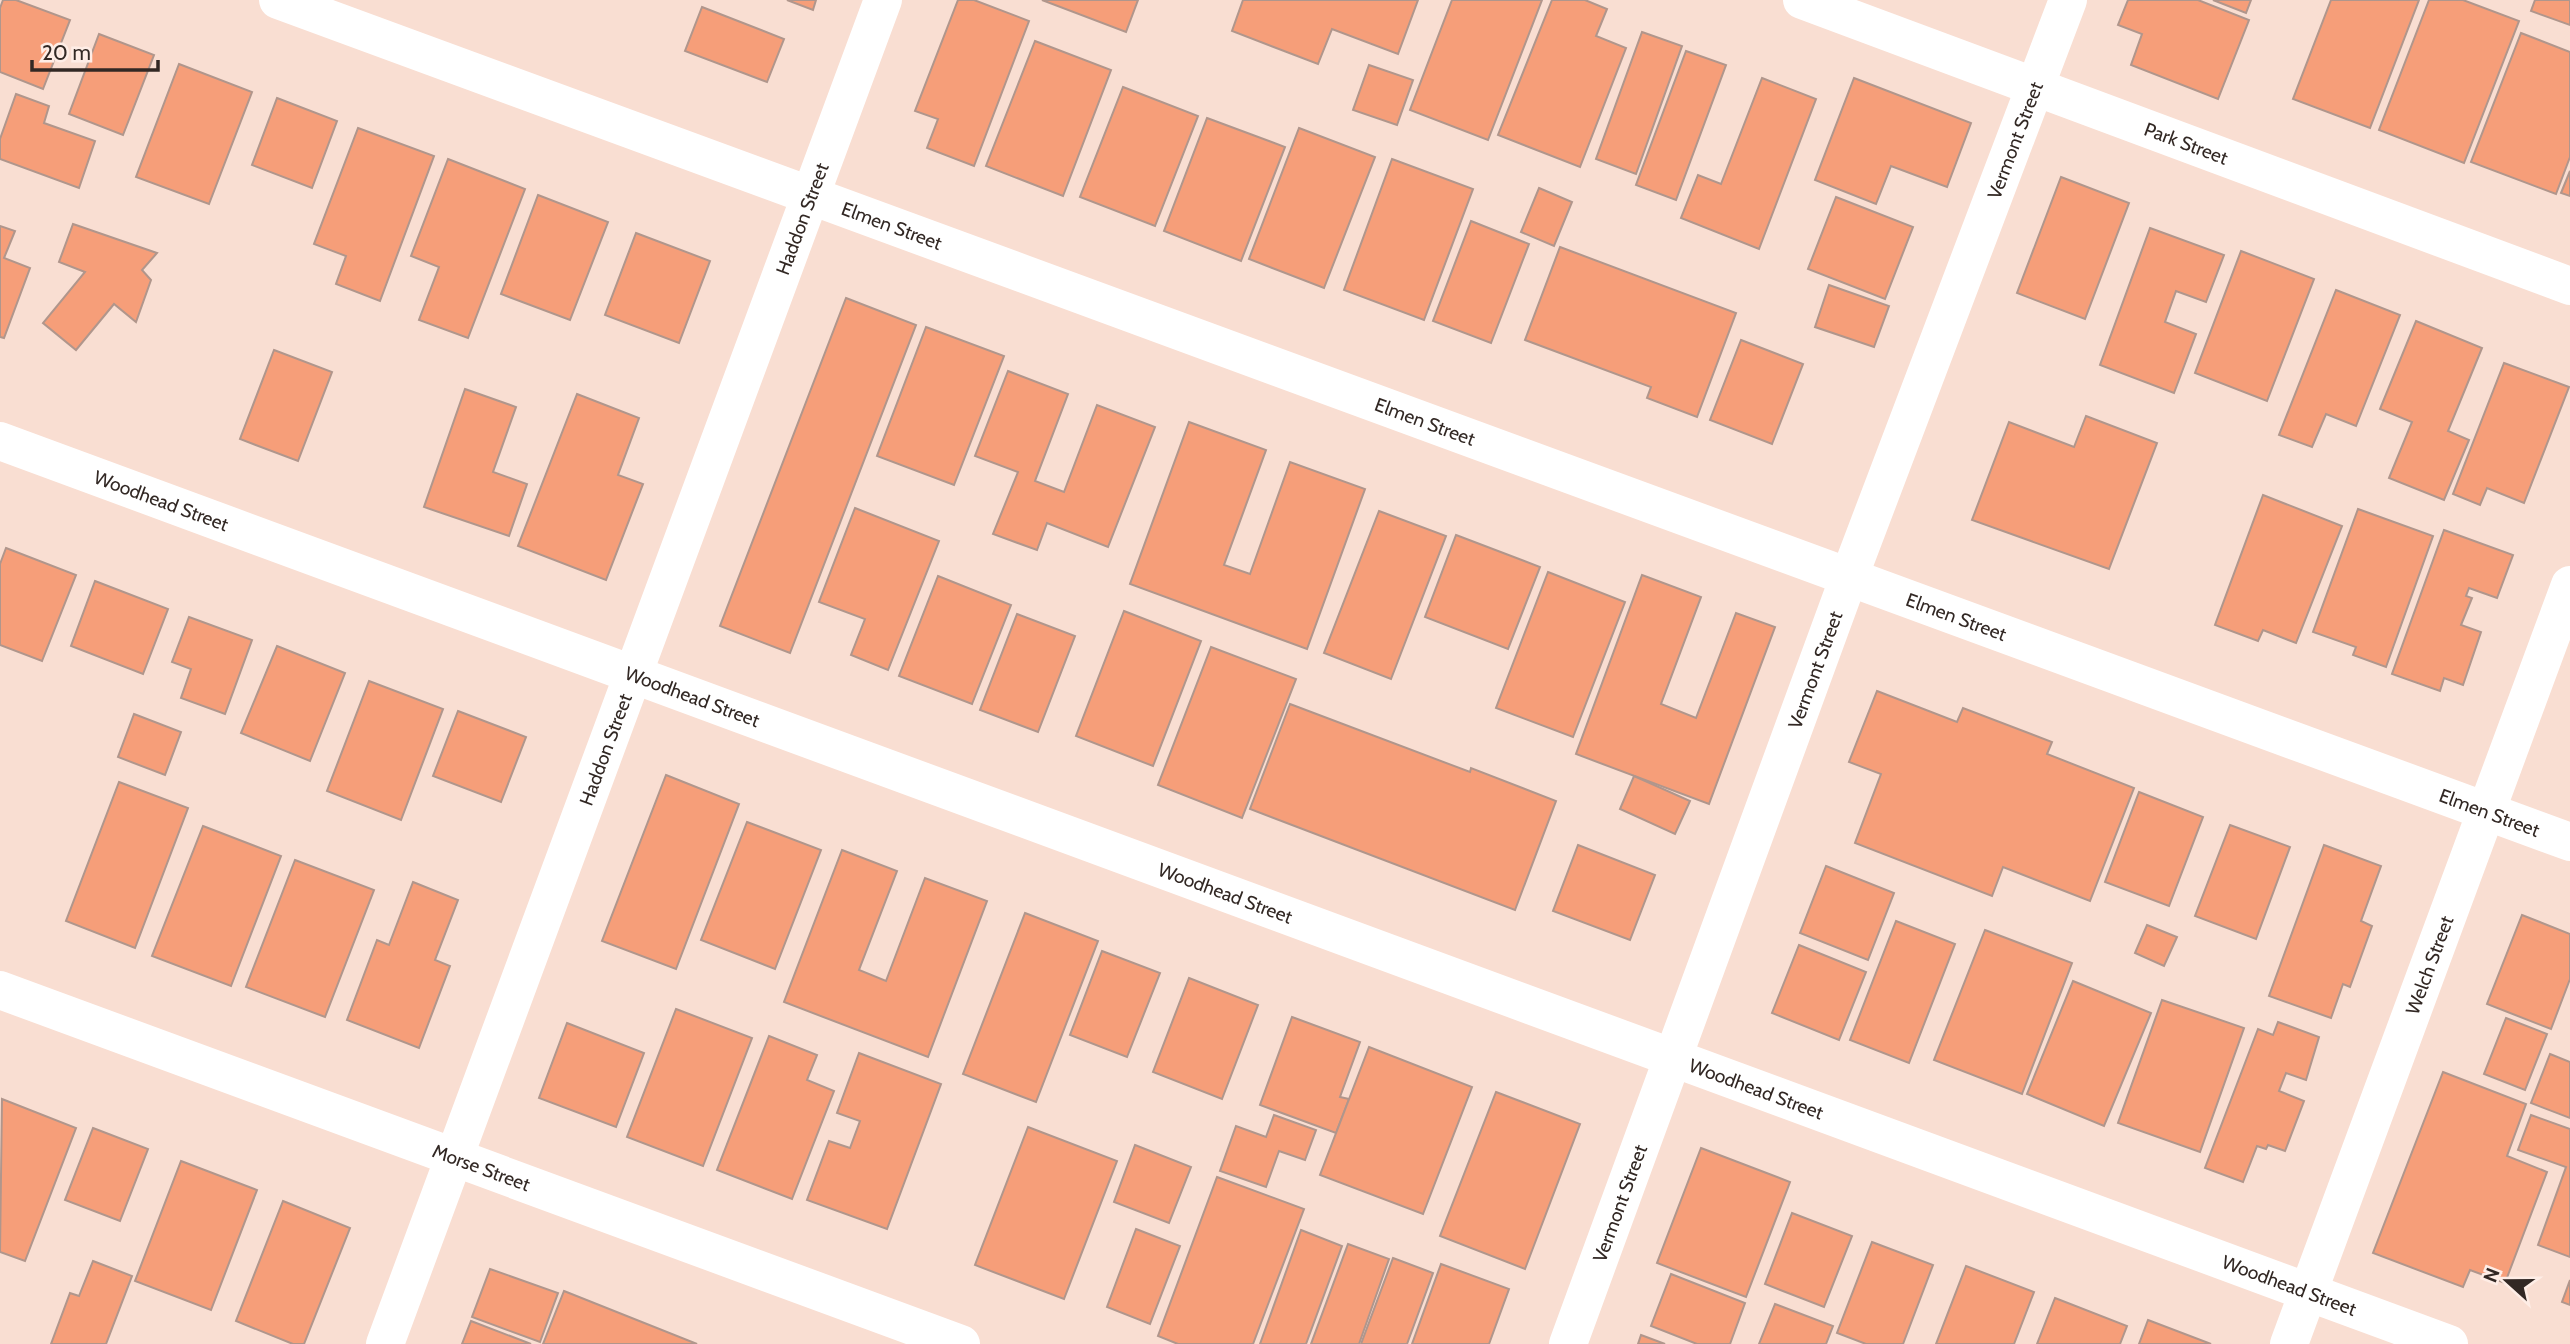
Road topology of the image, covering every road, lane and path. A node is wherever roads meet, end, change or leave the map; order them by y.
1 (278, 0) edge
2 (883, 0) edge
3 (1802, 0) edge
4 (2068, 0) edge
5 (2036, 87) junction
6 (811, 196) junction
7 (2570, 286) edge
8 (0, 441) edge
9 (1849, 577) junction
10 (2570, 585) edge
11 (634, 675) junction
12 (2486, 811) junction
13 (2570, 842) edge
14 (0, 990) edge
15 (1673, 1057) junction
16 (454, 1157) junction
17 (2308, 1292) junction
18 (385, 1344) edge
19 (961, 1344) edge
20 (1568, 1344) edge
21 (2289, 1344) edge
22 (2449, 1344) edge

1 - 6 street, Elmen Street
2 - 6 street, Haddon Street
3 - 5 street, Park Street
4 - 5 street, Vermont Street
5 - 7 street, Park Street
5 - 9 street, Vermont Street
6 - 9 street, Elmen Street
6 - 11 street, Haddon Street
8 - 11 street, Woodhead Street
9 - 12 street, Elmen Street
9 - 15 street, Vermont Street
10 - 12 street, Welch Street
11 - 15 street, Woodhead Street
11 - 16 street, Haddon Street
12 - 13 street, Elmen Street
12 - 17 street, Welch Street
14 - 16 street, Morse Street
15 - 17 street, Woodhead Street
15 - 20 street, Vermont Street
16 - 18 street, Haddon Street
16 - 19 street, Morse Street
17 - 21 street, Welch Street
17 - 22 street, Woodhead Street

